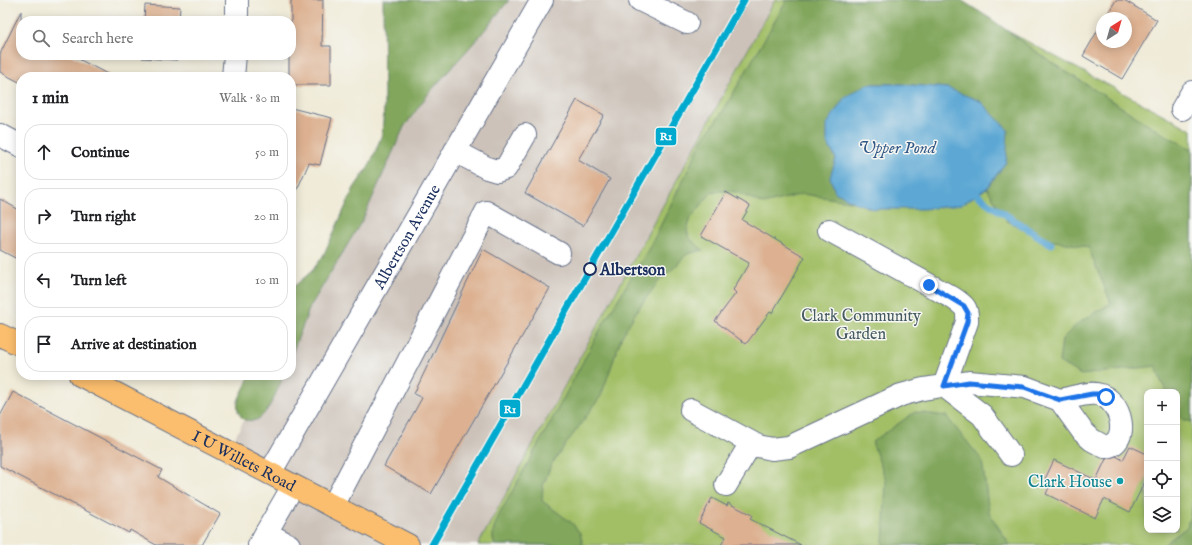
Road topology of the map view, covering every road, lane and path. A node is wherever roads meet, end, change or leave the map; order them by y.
1 (237, 0) edge
2 (542, 0) edge
3 (640, 0) edge
4 (237, 16) edge
5 (687, 23) dead end
6 (235, 60) edge
7 (233, 72) edge
8 (0, 135) edge
9 (525, 136) dead end
10 (16, 143) edge
11 (455, 151) junction
12 (829, 230) dead end
13 (559, 253) dead end
14 (0, 335) edge
15 (16, 343) edge
16 (105, 381) edge
17 (944, 386) junction
18 (1060, 400) dead end
19 (691, 410) dead end
20 (751, 442) junction
21 (1011, 455) dead end
22 (270, 473) junction
23 (726, 485) dead end
24 (293, 486) junction
25 (333, 506) junction
26 (263, 539) edge
27 (404, 544) edge
28 (289, 545) edge

1 - 4 street
2 - 11 street, Albertson Avenue
3 - 5 street
6 - 7 street
8 - 10 street
9 - 11 street
11 - 22 street, Albertson Avenue
12 - 17 street
13 - 25 street
14 - 15 main road
16 - 22 main road, I U Willets Road
17 - 18 street
17 - 20 street
17 - 21 street
19 - 20 street
20 - 23 street
22 - 24 main road, I U Willets Road
24 - 25 main road, I U Willets Road
24 - 26 street
25 - 27 main road, I U Willets Road
26 - 28 street

